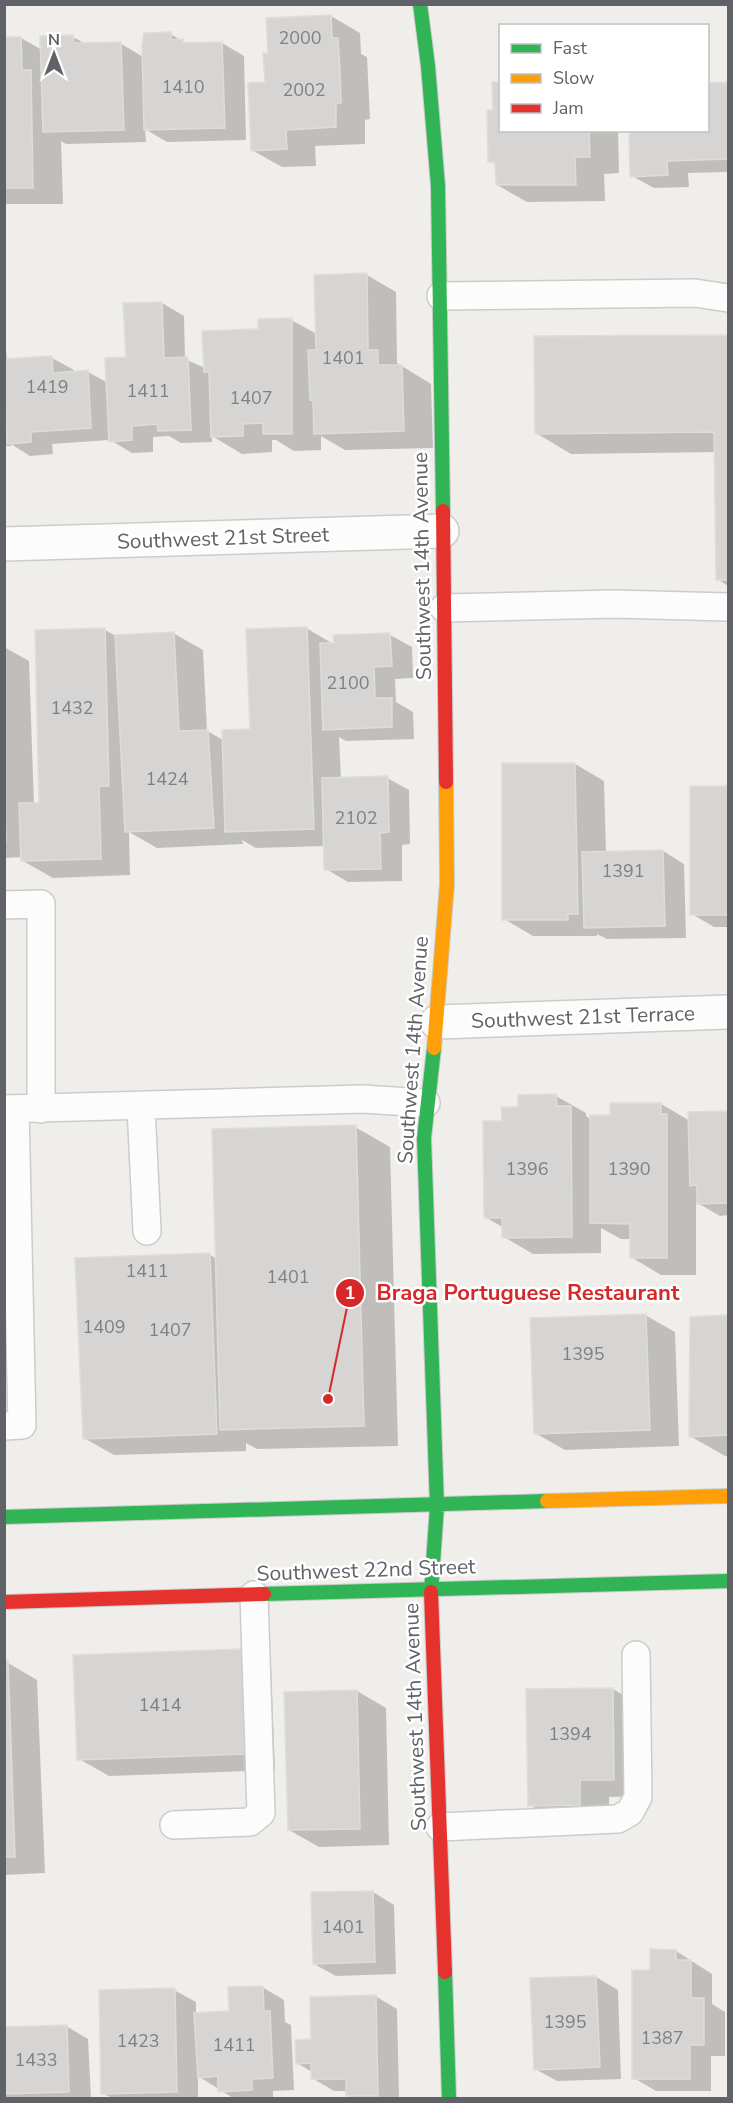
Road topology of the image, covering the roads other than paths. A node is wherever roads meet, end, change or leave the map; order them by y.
1 (420, 4) edge
2 (441, 296) junction
3 (729, 298) edge
4 (442, 531) junction
5 (4, 544) edge
6 (729, 607) edge
7 (444, 608) junction
8 (4, 905) edge
9 (729, 1012) edge
10 (437, 1022) junction
11 (426, 1103) junction
12 (141, 1106) junction
13 (20, 1109) edge
14 (147, 1231) dead end
15 (4, 1426) edge
16 (729, 1496) edge
17 (437, 1506) junction
18 (4, 1517) edge
19 (729, 1581) edge
20 (431, 1589) junction
21 (254, 1595) junction
22 (4, 1602) edge
23 (636, 1655) dead end
24 (174, 1825) dead end
25 (440, 1827) junction
26 (450, 2098) edge

1 - 2 street, Southwest 14th Avenue
2 - 3 lane
2 - 4 street, Southwest 14th Avenue
4 - 5 street, Southwest 21st Street
4 - 7 street, Southwest 14th Avenue
6 - 7 lane
7 - 10 street, Southwest 14th Avenue
8 - 13 lane
9 - 10 street, Southwest 21st Terrace
10 - 11 street, Southwest 14th Avenue
11 - 12 lane
11 - 17 street, Southwest 14th Avenue
12 - 13 lane
12 - 14 lane
13 - 15 lane
16 - 17 street
17 - 18 street
17 - 20 street, Southwest 14th Avenue
19 - 20 street, Southwest 22nd Street
20 - 21 street, Southwest 22nd Street
20 - 25 street, Southwest 14th Avenue
21 - 22 street, Southwest 22nd Street
21 - 24 lane
23 - 25 lane
25 - 26 street, Southwest 14th Avenue

